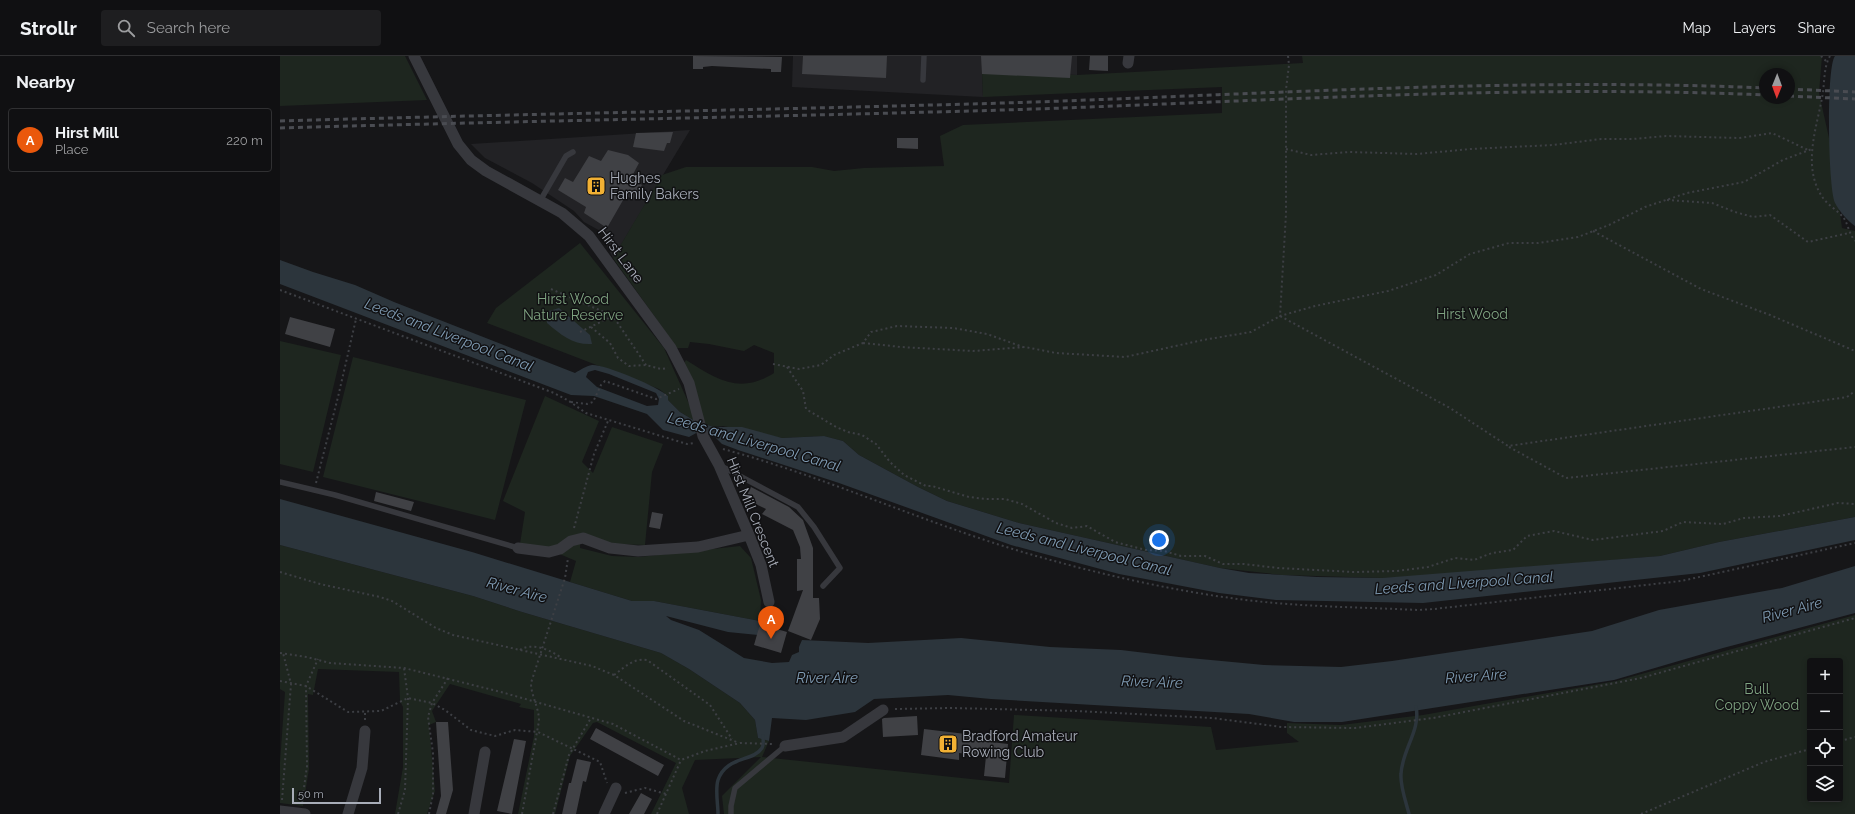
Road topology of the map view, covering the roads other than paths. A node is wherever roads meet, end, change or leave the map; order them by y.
1 (414, 56) edge
2 (924, 56) edge
3 (923, 80) dead end
4 (573, 152) dead end
5 (540, 201) junction
6 (705, 440) joint
7 (719, 465) junction
8 (280, 482) edge
9 (749, 535) junction
10 (518, 548) joint
11 (823, 586) dead end
12 (769, 602) dead end
13 (883, 710) road end
14 (365, 731) dead end
15 (785, 746) joint
16 (485, 752) dead end
17 (616, 788) road end
18 (280, 811) edge
19 (303, 814) edge
20 (348, 814) edge
21 (474, 814) edge
22 (604, 814) edge
23 (731, 814) edge

1 - 5 street, Hirst Lane
2 - 3 lane
4 - 5 lane
5 - 6 street, Hirst Lane
6 - 7 street, Hirst Mill Crescent
7 - 9 street, Hirst Mill Crescent
7 - 11 lane
8 - 10 lane
9 - 10 street
9 - 12 street, Hirst Mill Crescent
13 - 15 street
14 - 20 street
15 - 23 lane
16 - 21 street
17 - 22 street
18 - 19 street

